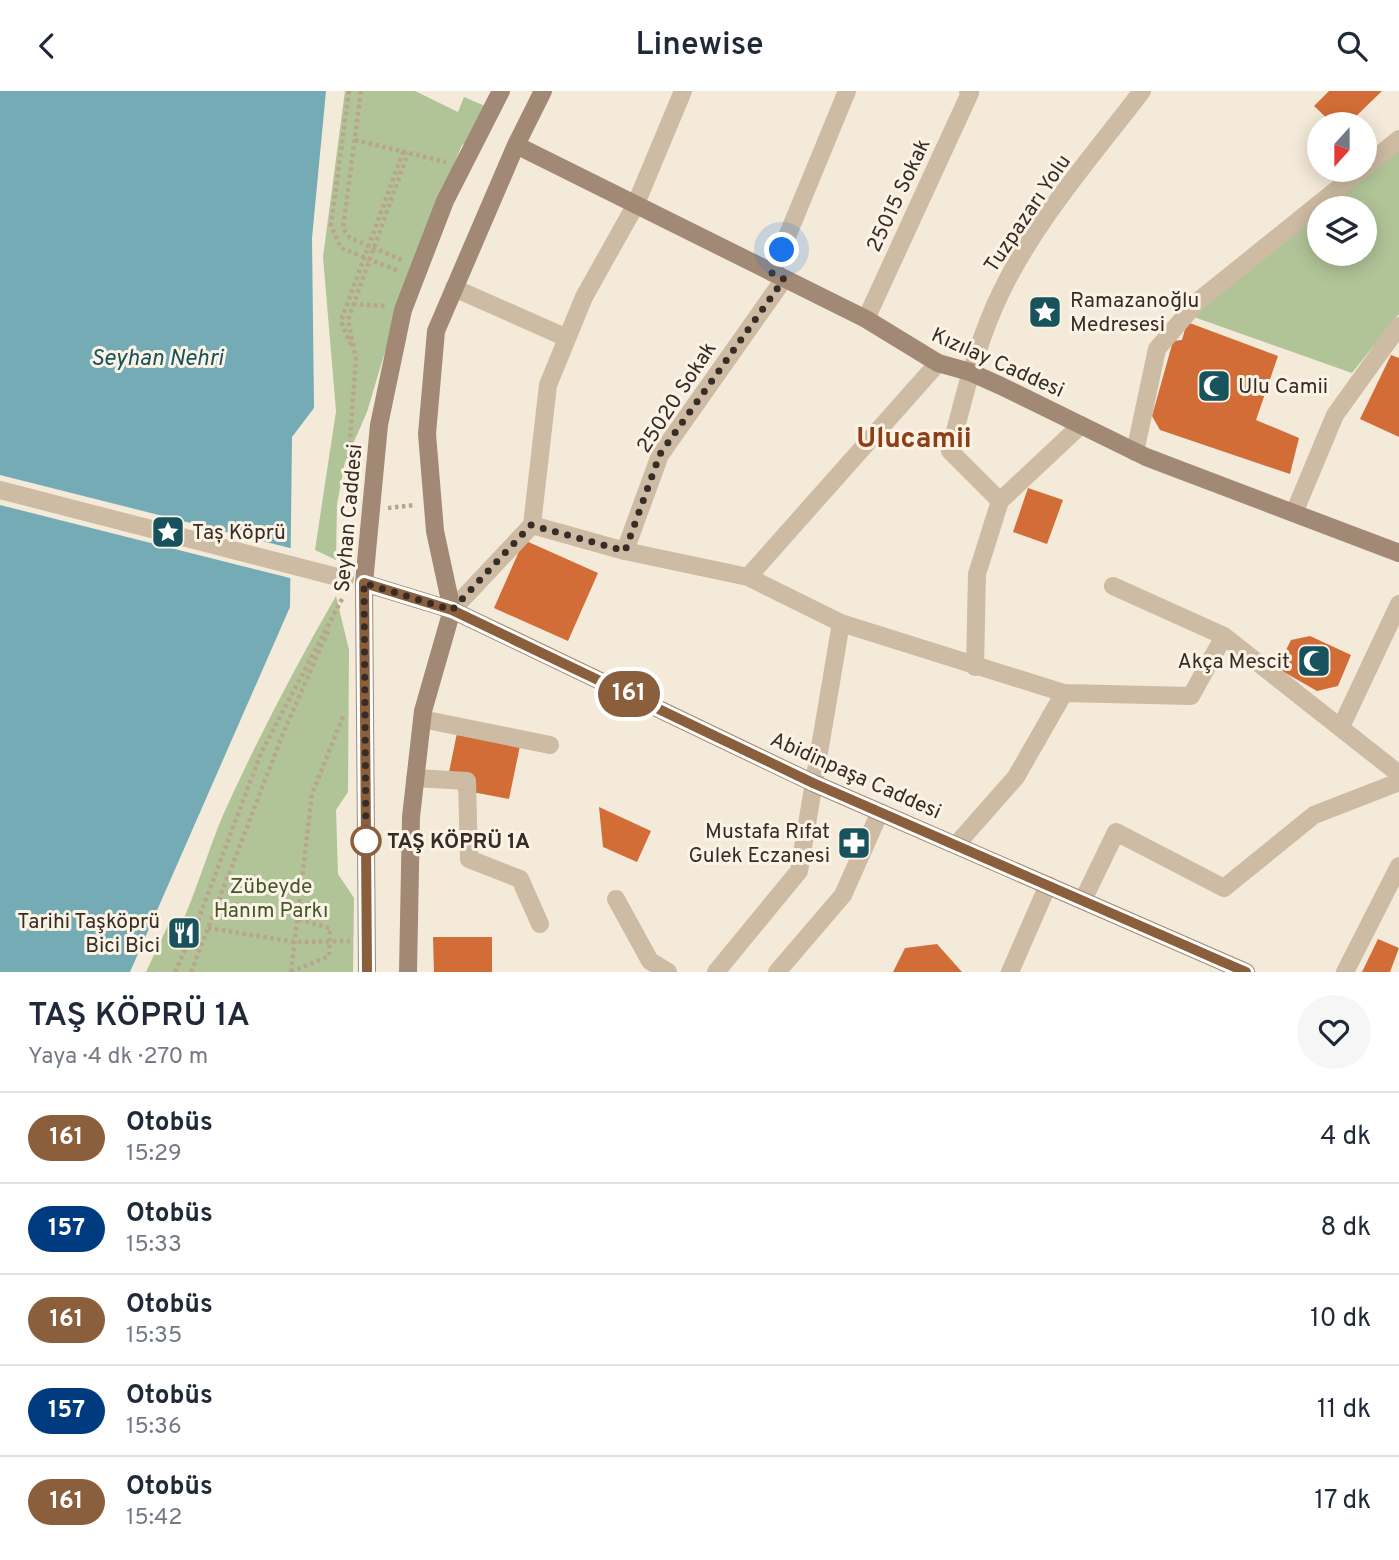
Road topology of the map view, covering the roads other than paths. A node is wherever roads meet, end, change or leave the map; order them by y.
1 (501, 91) edge
2 (543, 91) edge
3 (683, 91) edge
4 (847, 91) edge
5 (968, 91) edge
6 (1142, 91) edge
7 (1399, 139) edge
8 (516, 145) junction
9 (1377, 157) edge
10 (1346, 182) edge
11 (635, 206) junction
12 (778, 276) junction
13 (454, 288) junction
14 (866, 319) junction
15 (1399, 327) edge
16 (567, 338) junction
17 (938, 363) junction
18 (970, 372) junction
19 (1081, 425) junction
20 (1135, 452) junction
21 (0, 489) edge
22 (1000, 501) junction
23 (1294, 513) junction
24 (531, 525) junction
25 (625, 551) junction
26 (1399, 553) edge
27 (338, 576) dead end
28 (748, 577) junction
29 (364, 583) junction
30 (1113, 586) dead end
31 (1399, 604) edge
32 (452, 610) junction
33 (841, 623) junction
34 (1224, 636) junction
35 (975, 667) junction
36 (1064, 693) junction
37 (422, 719) junction
38 (1341, 727) junction
39 (550, 745) dead end
40 (1399, 774) edge
41 (415, 778) junction
42 (1399, 782) edge
43 (813, 783) junction
44 (880, 812) junction
45 (956, 845) junction
46 (1398, 868) edge
47 (1048, 885) junction
48 (616, 899) dead end
49 (1083, 900) junction
50 (540, 924) dead end
51 (367, 972) edge
52 (408, 972) edge
53 (668, 972) edge
54 (716, 972) edge
55 (777, 972) edge
56 (1010, 972) edge
57 (1246, 972) edge
58 (1345, 972) edge

1 - 29 main road, Seyhan Caddesi
2 - 8 main road
3 - 11 street
4 - 12 street, 25020 Sokak
5 - 14 street, 25015 Sokak
6 - 18 street, Tuzpazarı Yolu
7 - 9 street
8 - 11 main road, Kızılay Caddesi
8 - 13 main road
10 - 20 street
11 - 12 main road, Kızılay Caddesi
11 - 16 street
12 - 14 main road, Kızılay Caddesi
12 - 25 street, 25020 Sokak
13 - 16 street
13 - 32 main road
14 - 17 main road, Kızılay Caddesi
15 - 23 street
16 - 24 street
17 - 18 main road, Kızılay Caddesi
17 - 28 street
18 - 19 main road, Kızılay Caddesi
18 - 22 street, Tuzpazarı Yolu
19 - 20 main road, Kızılay Caddesi
19 - 22 street
20 - 23 main road, Kızılay Caddesi
21 - 27 street
22 - 35 street
23 - 26 main road, Kızılay Caddesi
24 - 25 street
24 - 32 street
25 - 28 street
28 - 33 street
29 - 32 main road, Abidinpaşa Caddesi
29 - 51 main road, Seyhan Caddesi
30 - 34 street
31 - 38 street
32 - 37 main road
32 - 43 main road, Abidinpaşa Caddesi
33 - 35 street
33 - 43 street
34 - 36 street
34 - 38 street
35 - 36 street
36 - 45 street
37 - 39 street
37 - 41 main road
38 - 40 street
41 - 50 street
41 - 52 main road
42 - 49 street
43 - 44 main road, Abidinpaşa Caddesi
43 - 54 street
44 - 45 main road, Abidinpaşa Caddesi
44 - 55 street
45 - 47 main road, Abidinpaşa Caddesi
46 - 58 street
47 - 49 main road, Abidinpaşa Caddesi
47 - 56 street
48 - 53 street
49 - 57 main road, Abidinpaşa Caddesi

